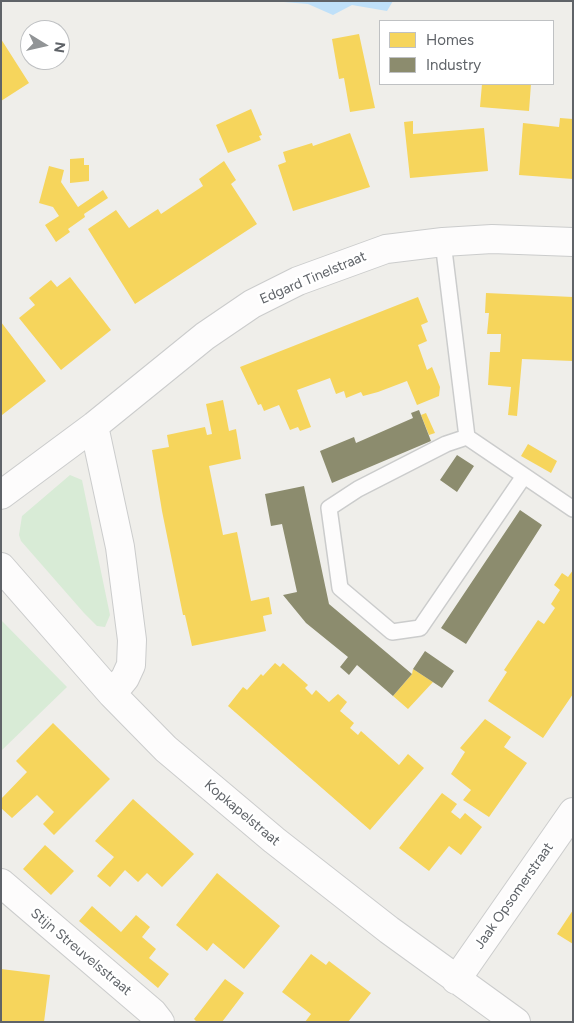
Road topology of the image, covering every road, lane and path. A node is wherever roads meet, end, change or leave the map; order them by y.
1 (443, 242) junction
2 (573, 242) edge
3 (94, 426) junction
4 (467, 438) junction
5 (524, 476) junction
6 (1, 495) edge
7 (573, 509) edge
8 (1, 567) edge
9 (112, 694) junction
10 (573, 812) edge
11 (1, 884) edge
12 (456, 980) junction
13 (160, 1022) edge
14 (516, 1022) edge

1 - 2 street, Edgard Tinelstraat
1 - 3 street, Edgard Tinelstraat
1 - 4 lane
3 - 6 street, Edgard Tinelstraat
3 - 9 street
4 - 5 lane
4 - 5 lane
5 - 7 lane
8 - 9 street, Kopkapelstraat
9 - 12 street, Kopkapelstraat
10 - 12 street, Jaak Opsomerstraat
11 - 13 street, Stijn Streuvelsstraat
12 - 14 street, Kopkapelstraat

